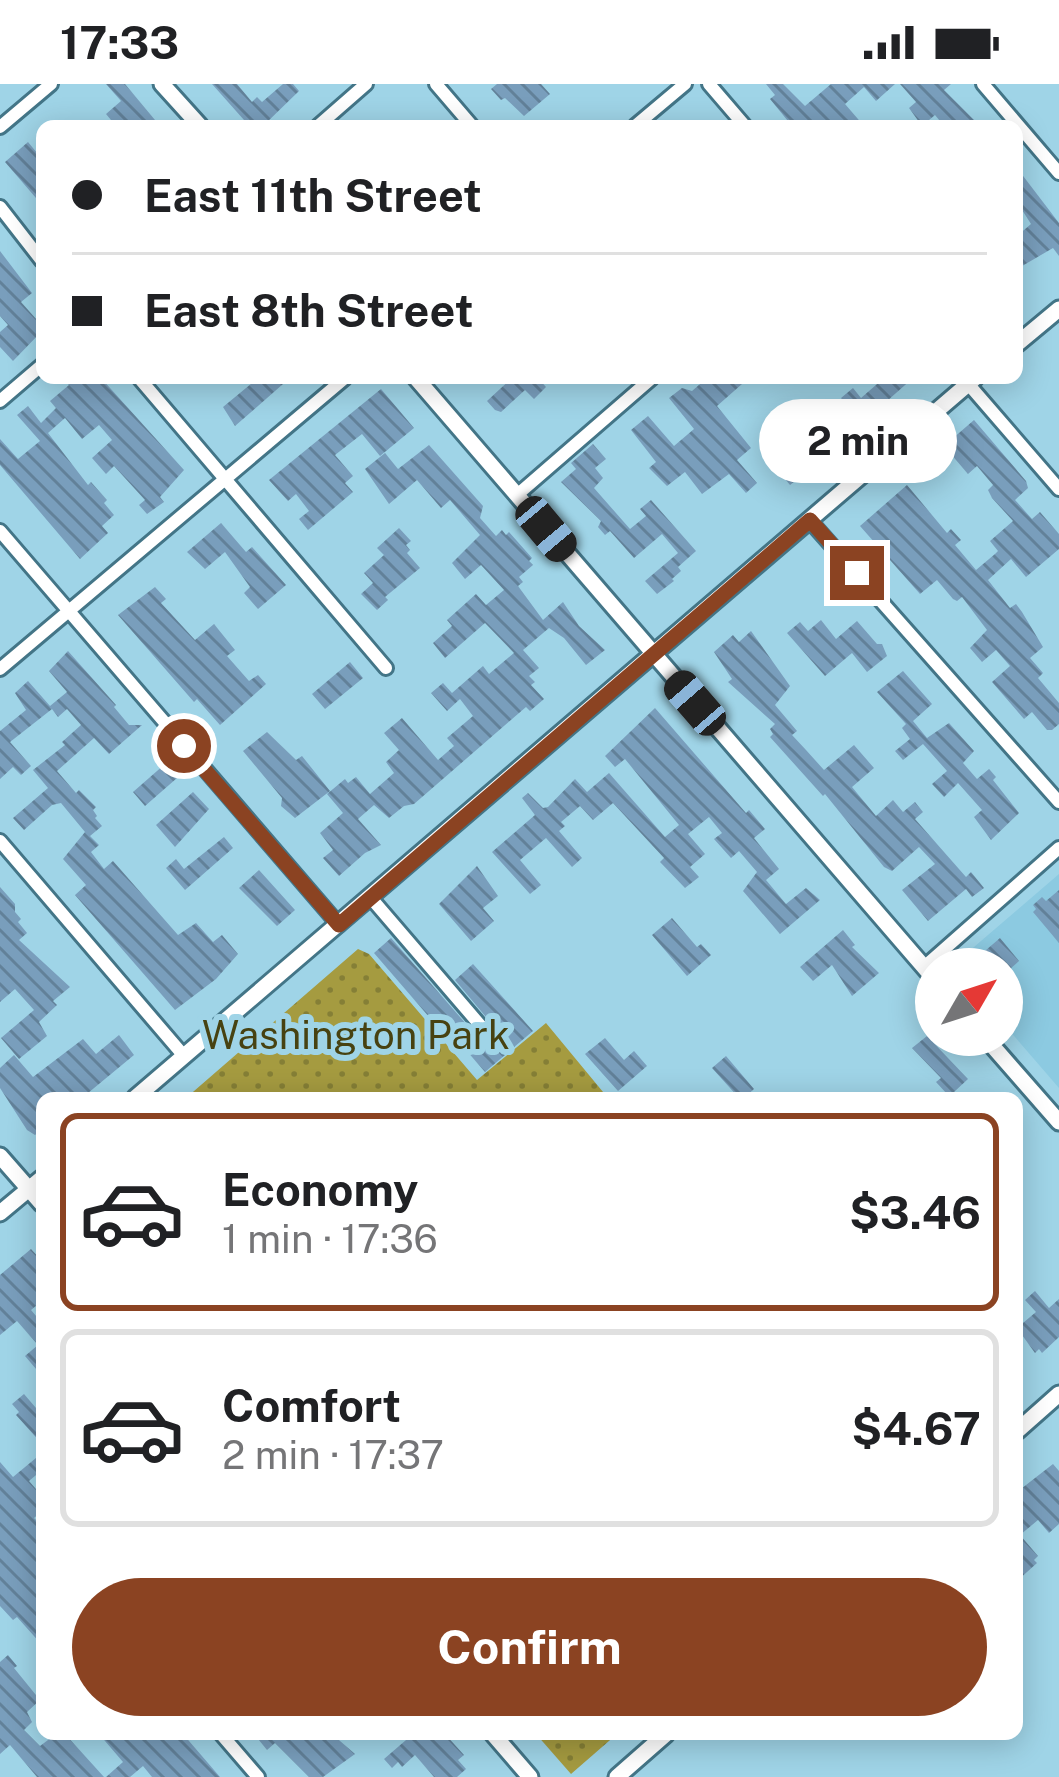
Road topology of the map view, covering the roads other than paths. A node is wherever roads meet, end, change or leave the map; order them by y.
1 (51, 84) edge
2 (162, 84) edge
3 (366, 84) edge
4 (436, 84) edge
5 (685, 84) edge
6 (709, 84) edge
7 (987, 85) edge
8 (195, 120) edge
9 (325, 120) edge
10 (467, 120) edge
11 (642, 120) edge
12 (740, 120) edge
13 (1016, 120) edge
14 (0, 127) edge
15 (1023, 129) edge
16 (1059, 173) edge
17 (0, 207) edge
18 (36, 253) edge
19 (1059, 309) edge
20 (1023, 339) edge
21 (36, 370) edge
22 (144, 384) edge
23 (338, 384) edge
24 (421, 384) edge
25 (645, 384) edge
26 (964, 384) edge
27 (972, 384) edge
28 (0, 401) edge
29 (226, 478) junction
30 (1059, 489) edge
31 (517, 495) junction
32 (810, 520) junction
33 (0, 531) edge
34 (68, 610) junction
35 (654, 656) junction
36 (386, 668) dead end
37 (0, 669) edge
38 (1059, 802) edge
39 (0, 841) edge
40 (1059, 848) edge
41 (371, 898) junction
42 (339, 925) junction
43 (957, 948) edge
44 (915, 957) edge
45 (486, 1032) dead end
46 (184, 1056) junction
47 (1001, 1056) edge
48 (142, 1092) edge
49 (1059, 1123) edge
50 (0, 1156) edge
51 (35, 1183) edge
52 (0, 1214) edge
53 (1059, 1394) edge
54 (1023, 1426) edge
55 (226, 1740) edge
56 (498, 1740) edge
57 (659, 1740) edge
58 (258, 1777) edge
59 (530, 1777) edge
60 (616, 1777) edge

1 - 14 street
2 - 8 street
3 - 9 street
4 - 10 street
5 - 11 street
6 - 12 street
7 - 13 street
15 - 16 street
17 - 18 street
19 - 20 street
21 - 28 street
22 - 29 street
23 - 29 street
24 - 31 street
25 - 31 street
26 - 32 street
27 - 30 street
29 - 34 street
29 - 36 street
31 - 35 street
32 - 35 street
32 - 38 street
33 - 34 street
34 - 37 street
34 - 42 street
35 - 41 street
35 - 44 street
39 - 46 street
40 - 43 street
41 - 42 street
41 - 45 street
42 - 46 street
46 - 48 street
47 - 49 street
50 - 51 street
51 - 52 street
53 - 54 street
55 - 58 street
56 - 59 street
57 - 60 street

